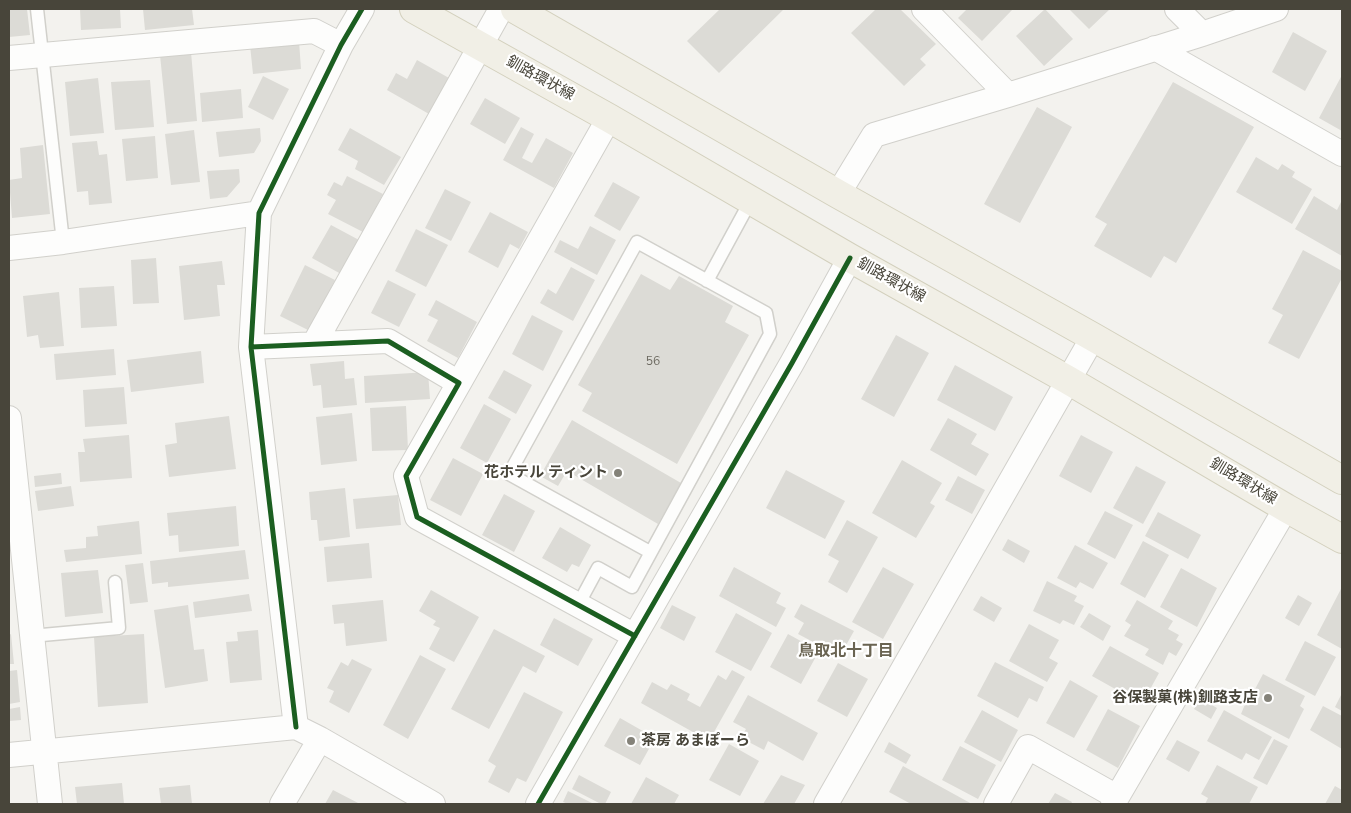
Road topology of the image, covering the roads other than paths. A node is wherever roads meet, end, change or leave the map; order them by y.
1 (37, 9) edge
2 (362, 9) edge
3 (414, 9) edge
4 (501, 9) edge
5 (515, 9) edge
6 (924, 9) edge
7 (1177, 9) edge
8 (1276, 9) edge
9 (1202, 34) junction
10 (341, 45) junction
11 (480, 47) junction
12 (1155, 48) junction
13 (42, 55) junction
14 (9, 58) edge
15 (1008, 95) junction
16 (609, 118) junction
17 (1342, 154) edge
18 (838, 194) junction
19 (751, 200) junction
20 (259, 213) junction
21 (63, 242) junction
22 (9, 248) edge
23 (850, 258) junction
24 (707, 281) junction
25 (1093, 337) junction
26 (314, 344) junction
27 (251, 347) junction
28 (1068, 380) junction
29 (459, 383) junction
30 (9, 418) edge
31 (1342, 480) edge
32 (1286, 508) junction
33 (1342, 539) edge
34 (650, 552) junction
35 (16, 553) edge
36 (115, 582) dead end
37 (578, 605) junction
38 (31, 636) junction
39 (635, 636) junction
40 (296, 727) junction
41 (320, 739) junction
42 (44, 752) junction
43 (9, 755) edge
44 (1115, 801) edge
45 (50, 804) edge
46 (282, 804) edge
47 (433, 804) edge
48 (538, 804) edge
49 (826, 804) edge
50 (996, 804) edge

1 - 13 lane
2 - 10 street
3 - 11 main road, 釧路環状線
4 - 11 street
5 - 18 main road
6 - 15 street
7 - 9 street
8 - 9 street
9 - 12 street
10 - 13 street
10 - 20 street
11 - 16 main road, 釧路環状線
11 - 26 street
12 - 15 street
12 - 17 street
13 - 14 street
13 - 21 lane
15 - 18 street
16 - 19 main road, 釧路環状線
16 - 29 street
18 - 25 main road
19 - 23 main road, 釧路環状線
19 - 24 lane
20 - 21 street
20 - 27 street
21 - 22 street
23 - 28 main road, 釧路環状線
23 - 39 street
24 - 34 lane
24 - 34 lane
25 - 28 street
25 - 31 main road
26 - 27 street
26 - 29 street
27 - 40 street
28 - 32 main road, 釧路環状線
28 - 49 street
29 - 37 street
30 - 35 street
32 - 33 main road, 釧路環状線
32 - 44 street
34 - 37 lane
35 - 38 street
36 - 38 lane
37 - 39 street
38 - 42 street
39 - 48 street
40 - 41 street
40 - 42 street
41 - 46 street
41 - 47 street
42 - 43 street
42 - 45 street
44 - 50 street

